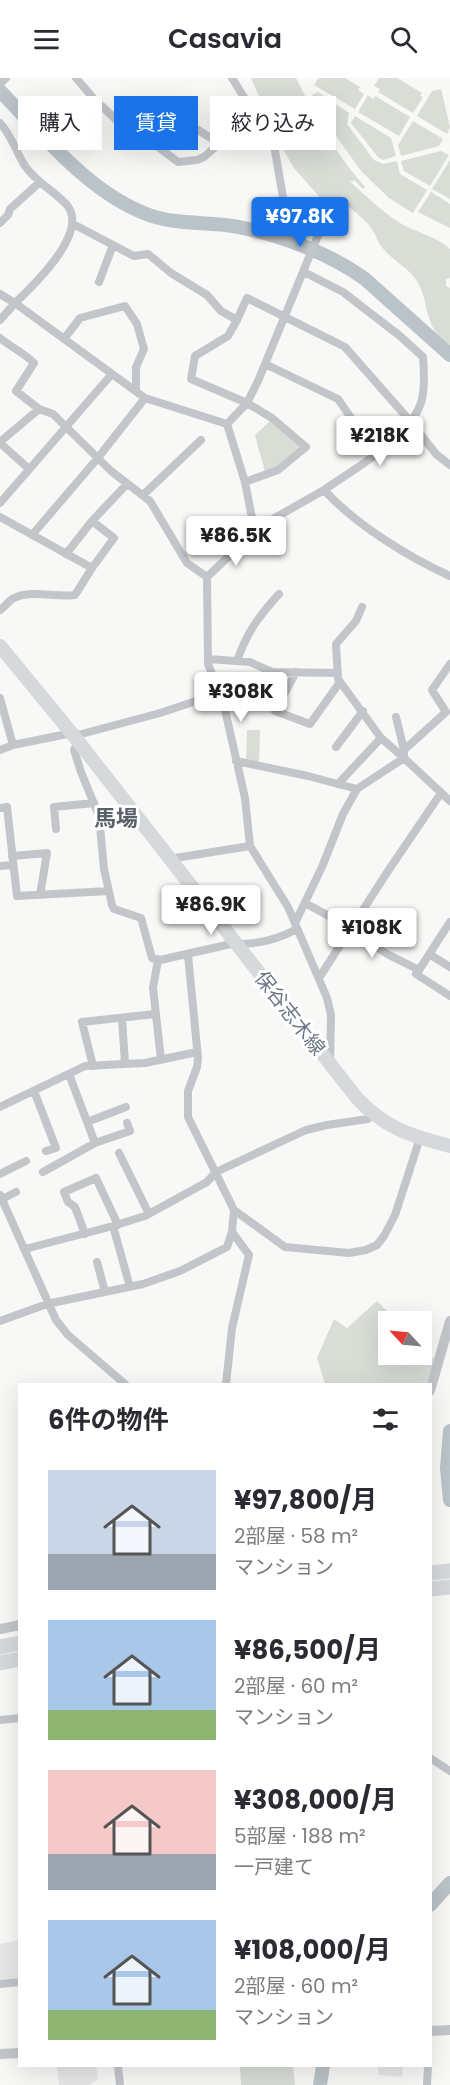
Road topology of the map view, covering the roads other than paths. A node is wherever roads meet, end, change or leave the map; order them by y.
1 (6, 78) edge
2 (76, 78) edge
3 (232, 78) edge
4 (0, 84) edge
5 (243, 96) edge
6 (114, 118) edge
7 (0, 124) edge
8 (162, 150) edge
9 (212, 150) edge
10 (275, 150) edge
11 (40, 182) junction
12 (0, 223) edge
13 (73, 224) junction
14 (113, 245) junction
15 (305, 271) junction
16 (99, 282) dead end
17 (0, 294) edge
18 (15, 303) junction
19 (285, 317) junction
20 (0, 320) edge
21 (237, 320) junction
22 (0, 338) edge
23 (64, 339) junction
24 (266, 364) junction
25 (111, 375) junction
26 (136, 391) junction
27 (145, 398) junction
28 (247, 404) junction
29 (39, 409) junction
30 (410, 421) junction
31 (226, 424) junction
32 (67, 427) junction
33 (201, 440) dead end
34 (0, 442) edge
35 (376, 454) junction
36 (98, 459) junction
37 (450, 465) edge
38 (29, 470) junction
39 (245, 482) junction
40 (127, 484) junction
41 (324, 490) junction
42 (143, 495) junction
43 (0, 503) edge
44 (0, 517) edge
45 (92, 521) junction
46 (255, 533) junction
47 (32, 535) junction
48 (66, 554) junction
49 (92, 568) junction
50 (450, 576) edge
51 (207, 577) junction
52 (279, 594) dead end
53 (362, 608) dead end
54 (0, 610) edge
55 (0, 646) edge
56 (208, 659) junction
57 (237, 661) junction
58 (450, 664) edge
59 (296, 672) junction
60 (339, 677) junction
61 (220, 693) junction
62 (0, 698) edge
63 (363, 711) junction
64 (396, 717) dead end
65 (75, 737) junction
66 (381, 738) junction
67 (13, 745) junction
68 (336, 747) dead end
69 (0, 750) edge
70 (404, 754) junction
71 (236, 761) junction
72 (339, 784) junction
73 (357, 789) junction
74 (441, 793) junction
75 (450, 801) edge
76 (94, 803) junction
77 (0, 807) edge
78 (56, 829) dead end
79 (250, 846) junction
80 (169, 859) junction
81 (13, 860) junction
82 (0, 866) edge
83 (109, 891) junction
84 (40, 895) junction
85 (305, 903) junction
86 (450, 922) edge
87 (296, 926) junction
88 (351, 928) junction
89 (236, 944) junction
90 (429, 954) junction
91 (188, 955) junction
92 (158, 960) junction
93 (450, 967) edge
94 (418, 970) junction
95 (319, 978) junction
96 (450, 996) edge
97 (155, 1014) junction
98 (122, 1018) junction
99 (197, 1052) junction
100 (160, 1060) junction
101 (125, 1064) junction
102 (330, 1065) junction
103 (93, 1066) junction
104 (69, 1074) junction
105 (34, 1091) junction
106 (0, 1107) edge
107 (126, 1107) dead end
108 (372, 1114) junction
109 (87, 1122) junction
110 (127, 1123) dead end
111 (420, 1138) junction
112 (94, 1143) junction
113 (450, 1146) edge
114 (46, 1151) dead end
115 (119, 1153) dead end
116 (27, 1161) dead end
117 (43, 1172) dead end
118 (216, 1172) junction
119 (0, 1174) edge
120 (16, 1192) dead end
121 (1, 1197) edge
122 (234, 1210) junction
123 (149, 1214) junction
124 (115, 1226) junction
125 (232, 1232) junction
126 (84, 1234) junction
127 (25, 1249) junction
128 (97, 1262) dead end
129 (130, 1287) junction
130 (105, 1292) junction
131 (47, 1304) junction
132 (0, 1321) edge
133 (450, 1321) edge
134 (124, 1383) edge
135 (226, 1383) edge
136 (432, 1384) edge
137 (450, 1571) edge
138 (432, 1573) edge
139 (450, 1587) edge
140 (432, 1589) edge
141 (18, 1625) edge
142 (0, 1629) edge
143 (18, 1643) edge
144 (0, 1647) edge
145 (18, 1660) edge
146 (0, 1664) edge
147 (18, 1718) edge
148 (0, 1720) edge
149 (432, 1759) edge
150 (450, 1771) edge
151 (18, 1982) edge
152 (0, 1984) edge
153 (450, 2030) edge
154 (432, 2031) edge
155 (18, 2053) edge
156 (0, 2054) edge
157 (118, 2067) edge
158 (428, 2067) edge
159 (120, 2085) edge
160 (427, 2085) edge

1 - 4 street
2 - 6 street
3 - 5 street
7 - 11 street
8 - 9 street
10 - 15 street
11 - 12 street
11 - 13 street
13 - 14 street
13 - 18 street
14 - 16 street
14 - 21 street
15 - 19 street
15 - 30 street
17 - 18 street
18 - 20 street
18 - 23 street
19 - 21 street
19 - 24 street
19 - 30 street
21 - 28 street
22 - 29 street
23 - 25 street
23 - 26 street
24 - 28 street
24 - 35 street
25 - 26 street
25 - 32 street
26 - 27 street
27 - 31 street
27 - 36 street
28 - 31 street
28 - 39 street
29 - 32 street
29 - 34 street
30 - 35 street
30 - 37 street
31 - 39 street
32 - 36 street
32 - 38 street
33 - 42 street
34 - 38 street
35 - 41 street
36 - 40 street
36 - 47 street
38 - 43 street
39 - 46 street
40 - 42 street
40 - 45 street
41 - 46 street
41 - 50 street
42 - 51 street
44 - 47 street
45 - 48 street
45 - 49 street
46 - 51 street
47 - 48 street
48 - 49 street
49 - 54 street
51 - 56 street
52 - 57 street
53 - 60 street
55 - 65 main road, 保谷志木線
56 - 57 street
56 - 61 street
57 - 59 street
58 - 70 street
59 - 60 street
59 - 60 street
60 - 63 street
61 - 65 street
61 - 71 street
62 - 67 street
63 - 66 street
63 - 68 street
64 - 70 street
65 - 67 street
65 - 76 street
65 - 80 main road, 保谷志木線
66 - 70 street
66 - 72 street
67 - 69 street
70 - 73 street
70 - 74 street
71 - 72 street
71 - 79 street
72 - 73 street
73 - 85 street
74 - 75 street
74 - 88 street
76 - 78 street
76 - 83 street
77 - 81 street
79 - 80 street
79 - 87 street
80 - 89 main road, 保谷志木線
81 - 82 street
81 - 84 street
81 - 84 street
83 - 84 street
83 - 92 street
85 - 87 street
85 - 88 street
86 - 90 street
87 - 89 street
87 - 95 street
88 - 94 street
88 - 95 street
89 - 91 street
89 - 102 main road, 保谷志木線
90 - 93 street
90 - 94 street
91 - 92 street
91 - 99 street
92 - 97 street
94 - 96 street
95 - 102 street
97 - 98 street
97 - 100 street
98 - 101 street
98 - 103 street
99 - 100 street
99 - 118 street
100 - 101 street
101 - 103 street
102 - 108 main road, 保谷志木線
103 - 104 street
104 - 105 street
104 - 109 street
105 - 106 street
105 - 114 street
107 - 109 street
108 - 111 main road, 保谷志木線
108 - 118 street
109 - 112 street
110 - 112 street
111 - 113 main road, 保谷志木線
111 - 122 street
112 - 117 street
115 - 123 street
116 - 119 street
118 - 122 street
118 - 123 street
120 - 121 street
121 - 127 street
122 - 125 street
123 - 124 street
124 - 126 street
124 - 126 street
124 - 129 street
125 - 129 street
125 - 135 street
126 - 127 street
127 - 131 street
128 - 130 street
129 - 130 street
130 - 131 street
131 - 132 street
131 - 134 street
133 - 136 street
137 - 138 highway
139 - 140 highway
141 - 142 street
143 - 144 highway
145 - 146 highway
147 - 148 street
149 - 150 street
151 - 152 street
153 - 154 street
155 - 156 street
157 - 159 street
158 - 160 street

